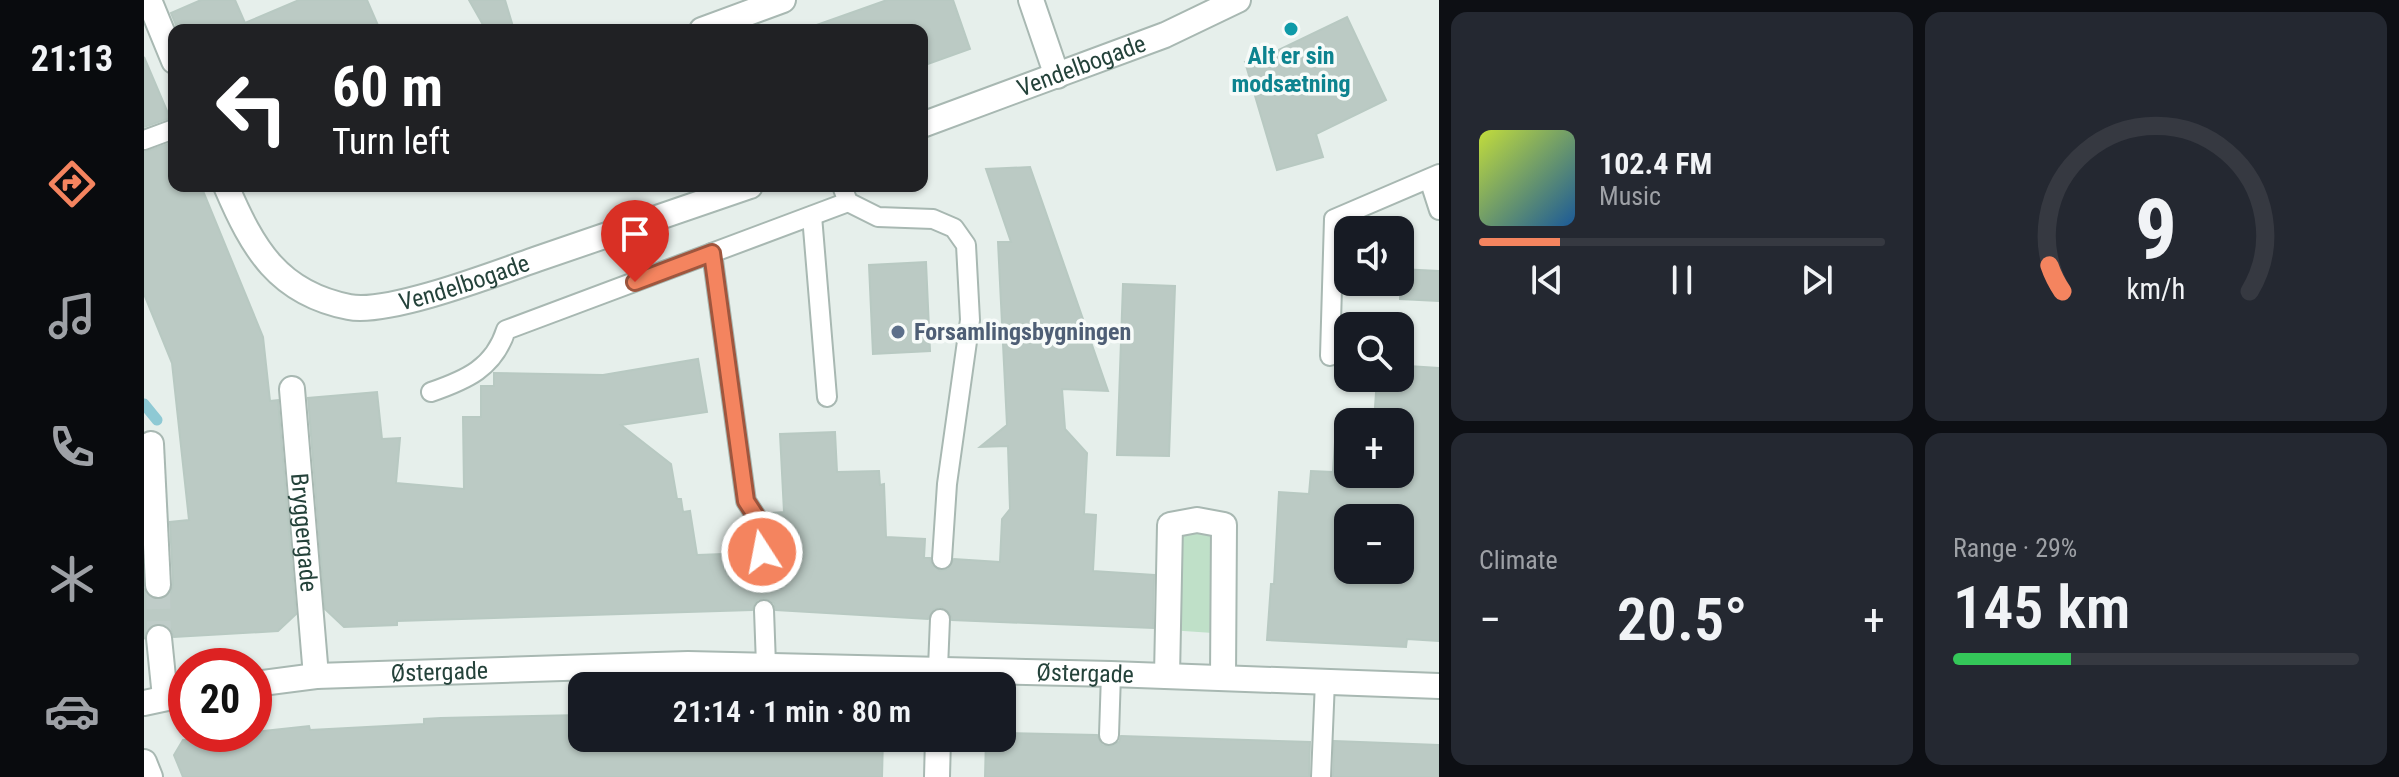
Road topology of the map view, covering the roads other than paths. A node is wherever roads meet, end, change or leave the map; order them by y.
1 (149, 0) edge
2 (783, 0) edge
3 (1031, 0) edge
4 (1238, 0) edge
5 (752, 5) edge
6 (714, 24) edge
7 (168, 46) edge
8 (1057, 76) junction
9 (928, 123) edge
10 (168, 131) edge
11 (144, 140) edge
12 (1434, 177) edge
13 (229, 192) edge
14 (732, 192) edge
15 (845, 194) edge
16 (1439, 210) edge
17 (812, 216) junction
18 (712, 253) junction
19 (1330, 356) dead end
20 (292, 389) dead end
21 (431, 392) dead end
22 (827, 397) dead end
23 (151, 444) dead end
24 (762, 552) dead end
25 (942, 559) dead end
26 (158, 585) tunnel mouth
27 (764, 610) dead end
28 (940, 619) dead end
29 (159, 638) tunnel mouth
30 (766, 665) junction
31 (866, 672) edge
32 (938, 672) edge
33 (1111, 674) junction
34 (316, 676) junction
35 (1016, 676) edge
36 (1167, 676) junction
37 (1223, 677) junction
38 (1325, 681) junction
39 (272, 682) edge
40 (1439, 686) edge
41 (165, 698) edge
42 (1109, 735) dead end
43 (938, 752) edge
44 (144, 762) edge
45 (150, 777) edge
46 (937, 777) edge
47 (1321, 777) edge

1 - 7 street
2 - 5 street
3 - 8 street
4 - 8 street, Vendelbogade
5 - 6 street
8 - 9 street, Vendelbogade
10 - 11 lane
12 - 16 lane
12 - 19 lane
13 - 14 street, Vendelbogade
15 - 17 lane
15 - 25 lane
17 - 18 lane
17 - 22 lane
18 - 21 lane
18 - 24 lane
20 - 34 street, Bryggergade
23 - 26 street
27 - 30 lane
28 - 32 lane
29 - 41 street
30 - 31 street, Østergade
30 - 34 street, Østergade
33 - 35 street, Østergade
33 - 36 street, Østergade
33 - 42 lane
34 - 39 street, Østergade
36 - 37 street, Østergade
36 - 37 street
37 - 38 street, Østergade
38 - 40 street, Østergade
38 - 47 lane
43 - 46 street
44 - 45 street

